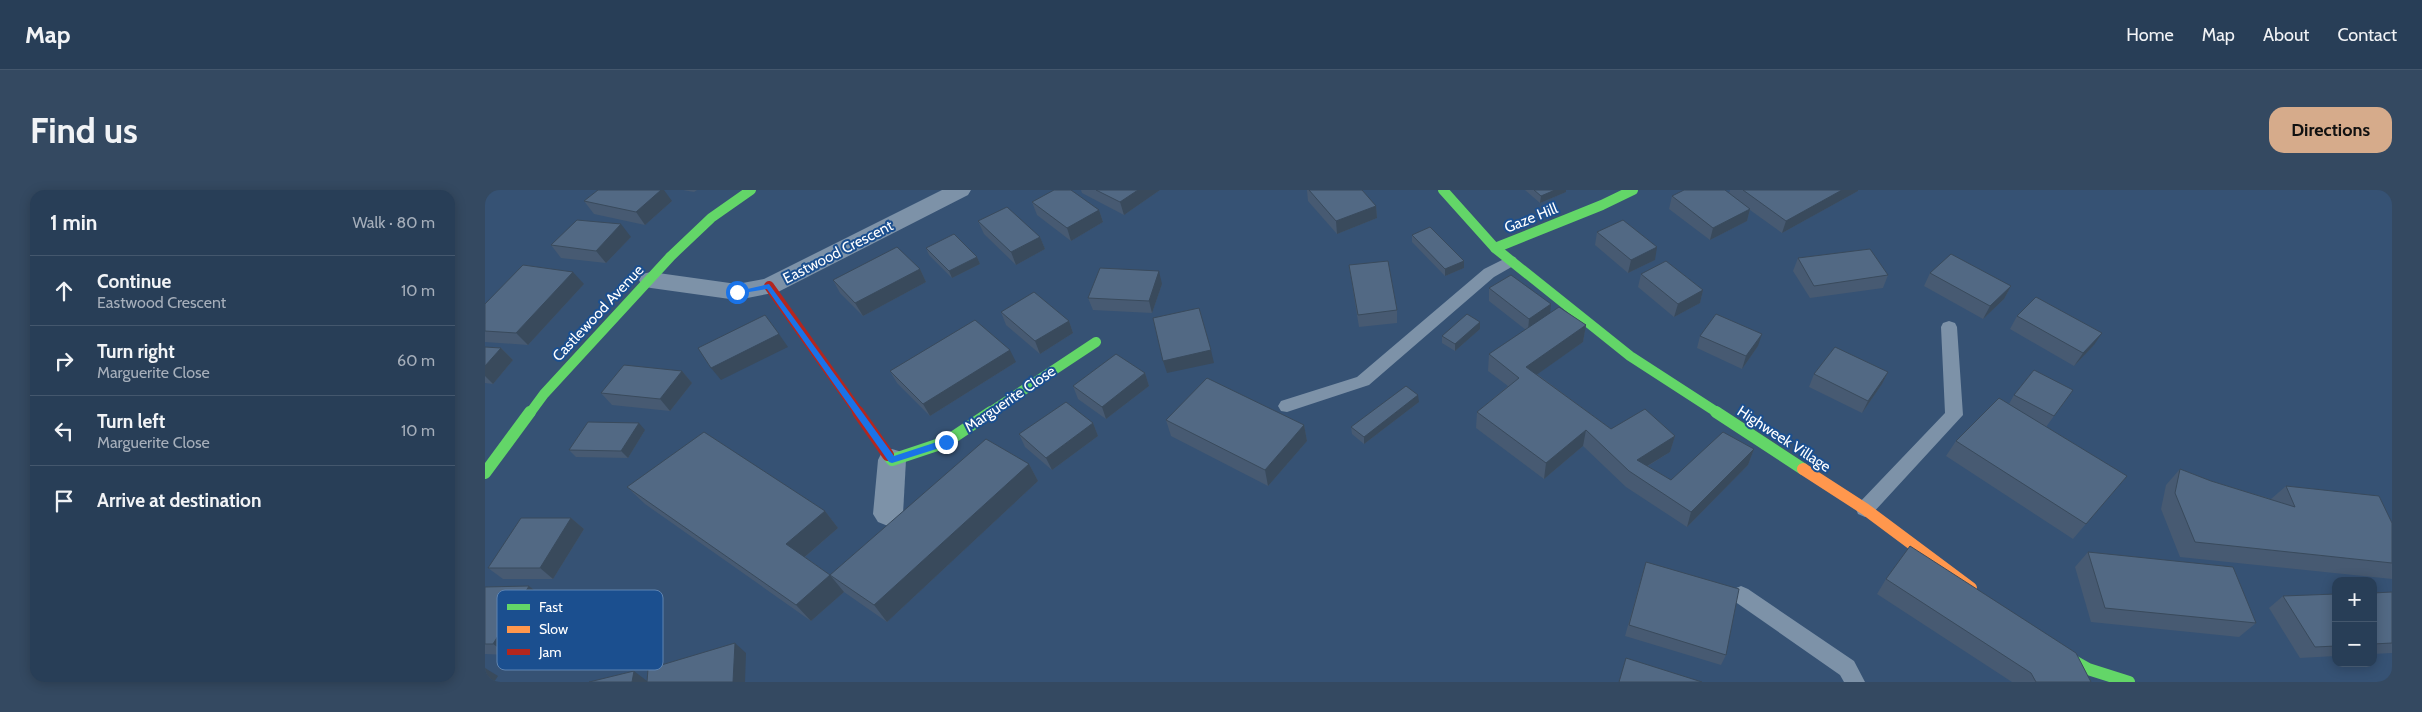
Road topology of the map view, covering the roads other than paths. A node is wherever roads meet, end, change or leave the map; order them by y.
1 (751, 190) edge
2 (960, 190) edge
3 (1443, 190) edge
4 (1633, 190) edge
5 (1495, 248) junction
6 (1510, 260) junction
7 (651, 280) junction
8 (769, 286) junction
9 (1949, 327) dead end
10 (1096, 342) dead end
11 (1287, 406) dead end
12 (892, 460) junction
13 (485, 473) edge
14 (1865, 509) junction
15 (888, 514) dead end
16 (1741, 594) dead end
17 (1983, 596) edge
18 (2045, 643) edge
19 (2105, 680) edge
20 (1855, 682) edge
21 (2129, 682) edge

1 - 7 street, Castlewood Avenue
2 - 8 street, Eastwood Crescent
3 - 5 street, Highweek Village
4 - 5 street, Gaze Hill
5 - 6 street, Highweek Village
6 - 11 lane
6 - 14 street, Highweek Village
7 - 8 street, Eastwood Crescent
7 - 13 street, Castlewood Avenue
8 - 12 street
9 - 14 lane
10 - 12 street, Marguerite Close
12 - 15 street
14 - 17 street, Highweek Village
16 - 20 lane
18 - 19 street
19 - 21 street

